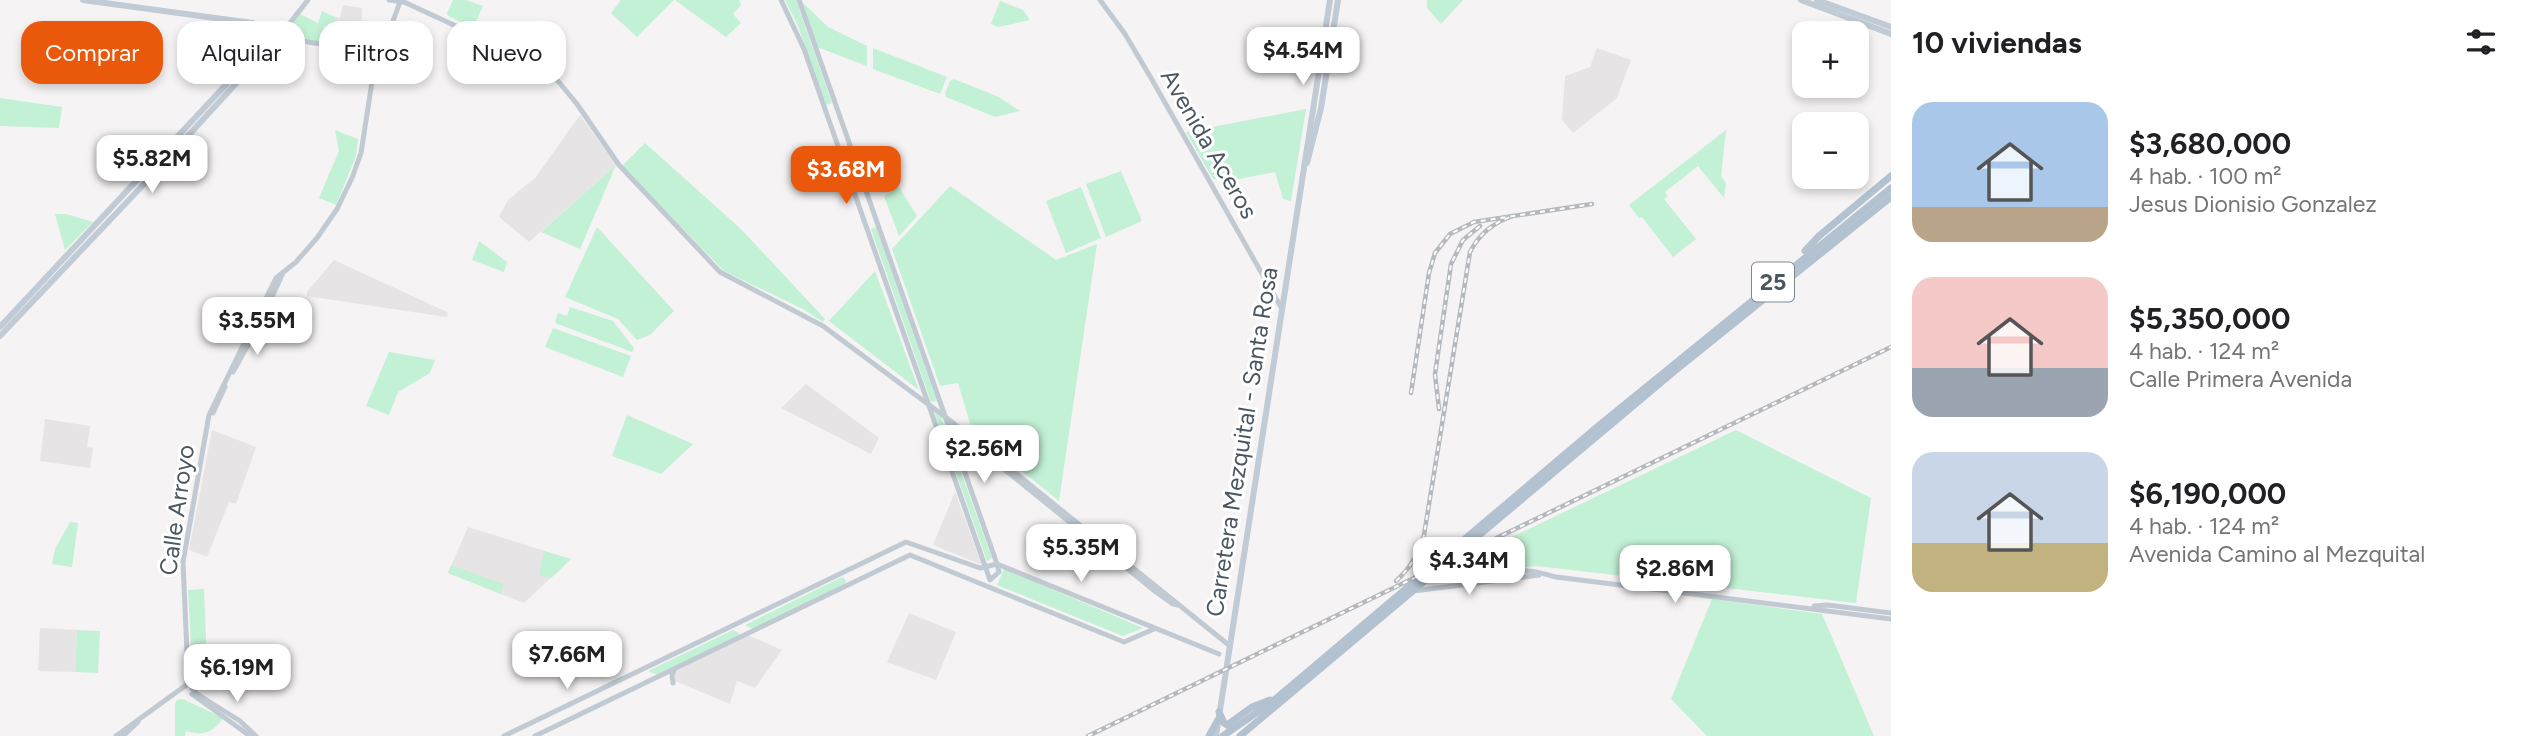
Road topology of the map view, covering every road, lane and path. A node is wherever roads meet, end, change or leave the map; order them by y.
1 (83, 0) edge
2 (308, 0) edge
3 (389, 0) edge
4 (781, 0) edge
5 (799, 0) edge
6 (1100, 0) edge
7 (1330, 0) edge
8 (1338, 0) edge
9 (1801, 0) edge
10 (1817, 0) edge
11 (400, 2) junction
12 (1859, 20) junction
13 (237, 21) edge
14 (289, 21) edge
15 (393, 21) edge
16 (1891, 27) edge
17 (1891, 34) edge
18 (225, 84) edge
19 (233, 84) edge
20 (373, 84) edge
21 (1891, 176) edge
22 (1301, 177) junction
23 (1891, 188) edge
24 (1891, 197) edge
25 (1891, 202) edge
26 (1877, 208) junction
27 (1793, 265) junction
28 (1282, 309) junction
29 (0, 327) edge
30 (0, 336) edge
31 (1660, 379) junction
32 (929, 404) junction
33 (947, 418) junction
34 (997, 564) junction
35 (1438, 566) junction
36 (986, 567) junction
37 (988, 583) junction
38 (1464, 583) junction
39 (1410, 589) junction
40 (1808, 607) junction
41 (1891, 613) edge
42 (1891, 619) edge
43 (1154, 629) junction
44 (1230, 646) junction
45 (1219, 654) dead end
46 (676, 667) junction
47 (188, 681) junction
48 (673, 683) dead end
49 (181, 690) junction
50 (172, 696) junction
51 (198, 697) junction
52 (1274, 699) junction
53 (1218, 716) junction
54 (139, 720) junction
55 (1227, 725) junction
56 (1238, 727) junction
57 (116, 736) edge
58 (123, 736) edge
59 (250, 736) edge
60 (256, 736) edge
61 (504, 736) edge
62 (535, 736) edge
63 (1209, 736) edge
64 (1216, 736) edge
65 (1223, 736) edge
66 (1240, 736) edge

1 - 13 main road
2 - 14 street
3 - 11 street
4 - 32 street
5 - 33 street
6 - 28 street, Avenida Aceros
7 - 22 main road, Carretera Mezquital - Santa Rosa
8 - 22 main road, Carretera Mezquital - Santa Rosa
9 - 12 main road
10 - 12 main road
11 - 15 street, Calle Arroyo
11 - 32 street
12 - 16 main road
12 - 17 main road
18 - 29 main road
19 - 30 main road
20 - 47 street, Calle Arroyo
21 - 27 main road
22 - 28 main road, Carretera Mezquital - Santa Rosa
23 - 27 main road, 25
24 - 26 main road, 25
25 - 26 main road
26 - 31 main road, 25
27 - 31 main road, 25
28 - 44 main road, Carretera Mezquital - Santa Rosa
31 - 35 main road, 25
32 - 33 street
32 - 36 street
33 - 34 street
33 - 44 street
34 - 36 street
34 - 37 street
34 - 43 street
35 - 38 street
35 - 39 main road, 25
36 - 37 street
36 - 61 street
37 - 43 street
37 - 46 street
38 - 39 street
38 - 40 street
39 - 52 main road, 25
39 - 66 main road, 25
40 - 41 street
40 - 42 street
43 - 45 street
44 - 53 main road, Carretera Mezquital - Santa Rosa
46 - 48 street
46 - 62 street
47 - 49 street
47 - 49 street
47 - 51 street
49 - 50 street
50 - 51 street
50 - 54 street
51 - 59 street
51 - 60 street
52 - 55 main road
52 - 56 main road, 25
53 - 55 main road
53 - 63 main road
53 - 64 main road, Carretera Mezquital - Santa Rosa
54 - 57 street
54 - 58 street
55 - 56 main road
56 - 65 main road, 25

